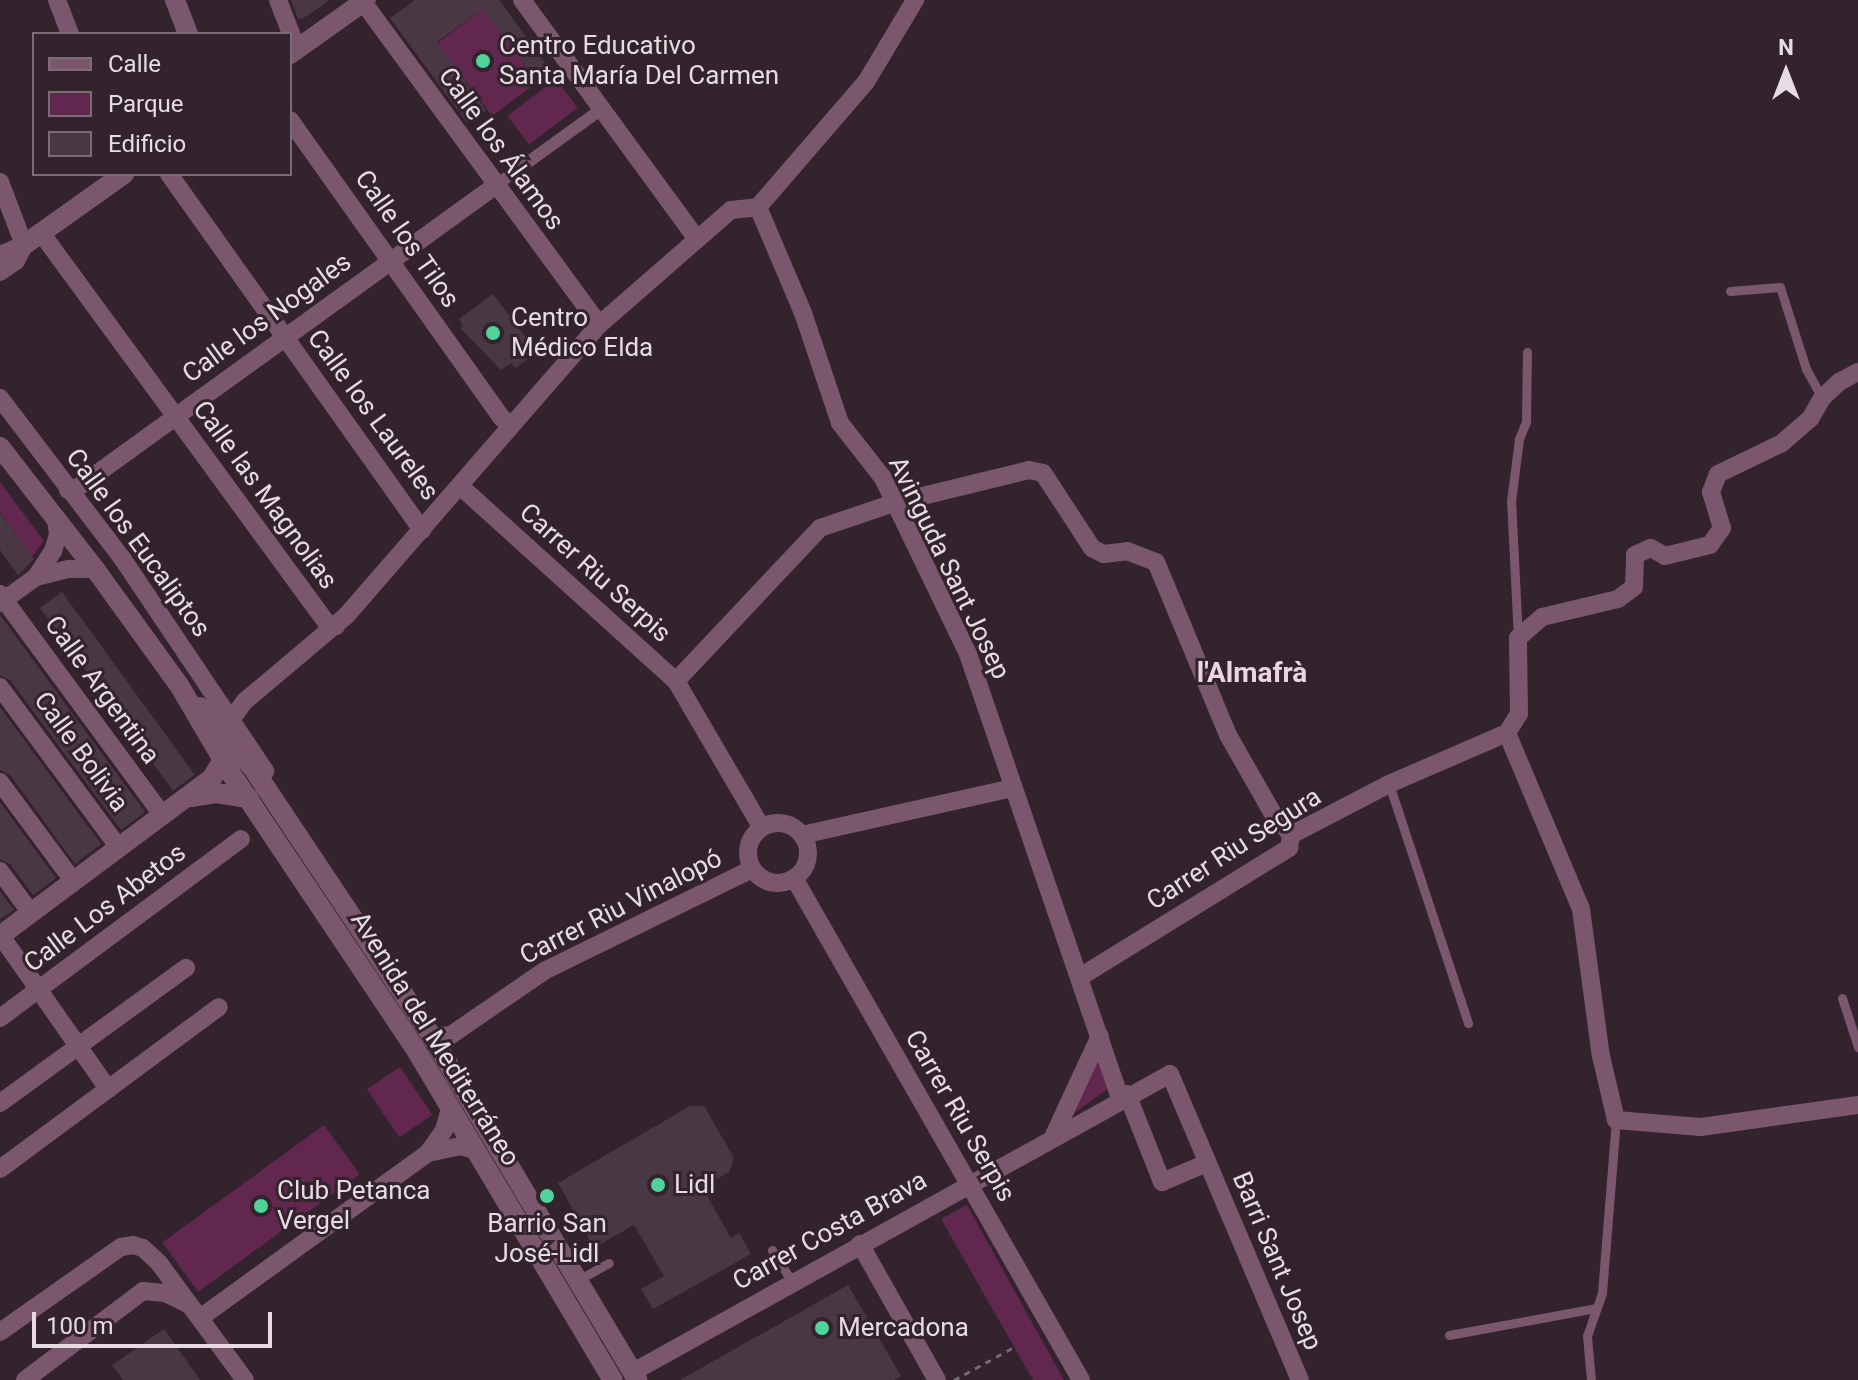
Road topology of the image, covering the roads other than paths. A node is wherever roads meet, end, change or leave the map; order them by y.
1 (57, 0) edge
2 (175, 0) edge
3 (278, 0) edge
4 (522, 0) edge
5 (915, 0) edge
6 (365, 1) edge
7 (69, 32) edge
8 (187, 32) edge
9 (288, 32) edge
10 (294, 52) edge
11 (603, 108) junction
12 (292, 123) edge
13 (121, 176) edge
14 (170, 176) edge
15 (0, 182) edge
16 (495, 186) junction
17 (758, 207) junction
18 (42, 234) junction
19 (697, 239) junction
20 (24, 245) junction
21 (0, 255) edge
22 (391, 261) junction
23 (0, 272) edge
24 (1730, 291) dead end
25 (599, 325) junction
26 (285, 337) junction
27 (1527, 352) dead end
28 (1858, 372) edge
29 (0, 398) edge
30 (1822, 398) junction
31 (175, 416) junction
32 (511, 426) junction
33 (0, 447) edge
34 (460, 486) junction
35 (68, 490) junction
36 (894, 503) junction
37 (56, 519) junction
38 (422, 530) junction
39 (95, 569) junction
40 (36, 577) junction
41 (1, 599) edge
42 (336, 626) junction
43 (1518, 638) junction
44 (676, 681) junction
45 (179, 685) junction
46 (0, 687) edge
47 (230, 730) junction
48 (1507, 733) junction
49 (224, 769) junction
50 (0, 782) edge
51 (1389, 784) junction
52 (1013, 785) junction
53 (187, 798) junction
54 (249, 798) junction
55 (285, 815) junction
56 (163, 816) junction
57 (762, 828) junction
58 (802, 835) junction
59 (1291, 835) junction
60 (241, 839) dead end
61 (119, 848) junction
62 (314, 856) junction
63 (752, 869) junction
64 (0, 871) edge
65 (794, 878) junction
66 (74, 882) junction
67 (31, 913) junction
68 (0, 936) edge
69 (186, 968) dead end
70 (1080, 977) junction
71 (38, 990) junction
72 (1842, 998) dead end
73 (219, 1007) dead end
74 (0, 1018) edge
75 (1468, 1023) dead end
76 (1100, 1036) junction
77 (432, 1037) junction
78 (78, 1047) junction
79 (1858, 1047) edge
80 (108, 1089) junction
81 (1124, 1096) junction
82 (0, 1103) edge
83 (1858, 1105) edge
84 (450, 1109) junction
85 (1616, 1120) junction
86 (1054, 1135) junction
87 (475, 1150) junction
88 (428, 1153) junction
89 (1207, 1163) junction
90 (0, 1169) edge
91 (968, 1183) junction
92 (860, 1244) junction
93 (772, 1250) dead end
94 (150, 1255) junction
95 (609, 1263) dead end
96 (578, 1280) junction
97 (792, 1282) junction
98 (143, 1291) junction
99 (1596, 1308) junction
100 (195, 1311) junction
101 (0, 1332) edge
102 (1449, 1335) dead end
103 (635, 1376) edge
104 (25, 1380) edge
105 (245, 1380) edge
106 (613, 1380) edge
107 (937, 1380) edge
108 (1081, 1380) edge
109 (1300, 1380) edge
110 (1591, 1380) edge

1 - 7 street
2 - 8 street
3 - 9 street
4 - 11 street
5 - 17 street
6 - 10 street
6 - 16 street, Calle los Álamos
11 - 16 street
11 - 19 street
12 - 22 street, Calle los Tilos
13 - 18 street
14 - 26 street, Calle los Laureles
15 - 20 street
16 - 22 street, Calle los Nogales
16 - 25 street, Calle los Álamos
17 - 19 street
17 - 36 street, Avinguda Sant Josep
18 - 20 street
18 - 31 street, Calle las Magnolias
19 - 25 street
20 - 21 street
20 - 23 street
22 - 26 street, Calle los Nogales
22 - 32 street, Calle los Tilos
24 - 30 lane
25 - 32 street
26 - 31 street, Calle los Nogales
26 - 38 street, Calle los Laureles
27 - 43 lane
28 - 30 street
29 - 35 street, Calle los Eucaliptos
30 - 43 street
31 - 35 street, Calle los Nogales
31 - 42 street, Calle las Magnolias
32 - 34 street
33 - 37 street, Avenida del Mediterráneo
34 - 38 street
34 - 44 street, Carrer Riu Serpis
35 - 47 street, Calle los Eucaliptos
36 - 44 street
36 - 52 street, Avinguda Sant Josep
36 - 59 street
37 - 39 street, Avenida del Mediterráneo
37 - 40 street
38 - 42 street
39 - 40 street
39 - 45 street, Avenida del Mediterráneo
40 - 41 street
41 - 56 street, Calle Argentina
42 - 47 street
43 - 48 street
44 - 57 street, Carrer Riu Serpis
45 - 47 street, Avenida del Mediterráneo
45 - 49 street, Avenida del Mediterráneo
46 - 61 street, Calle Bolivia
47 - 49 street
47 - 55 street, Avenida del Mediterráneo
47 - 62 street, Avenida del Mediterráneo
48 - 51 street, Carrer Riu Segura
48 - 85 street
49 - 53 street
49 - 54 street, Avenida del Mediterráneo
49 - 55 street, Avenida del Mediterráneo
50 - 66 street
51 - 59 street, Carrer Riu Segura
51 - 75 lane
52 - 58 street
52 - 70 street, Avinguda Sant Josep
53 - 54 street
53 - 56 street
54 - 84 street, Avenida del Mediterráneo
55 - 62 street, Avenida del Mediterráneo
56 - 61 street
57 - 58 street
57 - 63 street
58 - 65 street
59 - 70 street, Carrer Riu Segura
60 - 71 street, Calle Los Abetos
61 - 66 street
62 - 77 street, Avenida del Mediterráneo
63 - 65 street
63 - 77 street, Carrer Riu Vinalopó
64 - 67 street
65 - 91 street, Carrer Riu Serpis
66 - 67 street
67 - 68 street
68 - 71 street
69 - 78 street
70 - 76 street, Avinguda Sant Josep
71 - 74 street, Calle Los Abetos
71 - 78 street
72 - 79 lane
73 - 80 street
76 - 81 street, Avinguda Sant Josep
76 - 86 street
77 - 96 street, Avenida del Mediterráneo
78 - 80 street
78 - 82 street
80 - 90 street
81 - 86 street, Carrer Costa Brava
81 - 89 street, Barri Sant Josep
81 - 89 street, Barri Sant Josep
83 - 85 street
84 - 87 street, Avenida del Mediterráneo
84 - 88 street
85 - 99 lane
86 - 91 street, Carrer Costa Brava
87 - 88 street
87 - 106 street, Avenida del Mediterráneo
88 - 100 street
89 - 109 street, Barri Sant Josep
91 - 92 street, Carrer Costa Brava
91 - 108 street, Carrer Riu Serpis
92 - 97 street, Carrer Costa Brava
92 - 107 street
93 - 97 lane
94 - 98 street
94 - 100 street
94 - 101 street
95 - 96 lane
96 - 103 street, Avenida del Mediterráneo
97 - 103 street, Carrer Costa Brava
98 - 100 street
98 - 104 street
99 - 102 lane
99 - 110 lane
100 - 105 street

